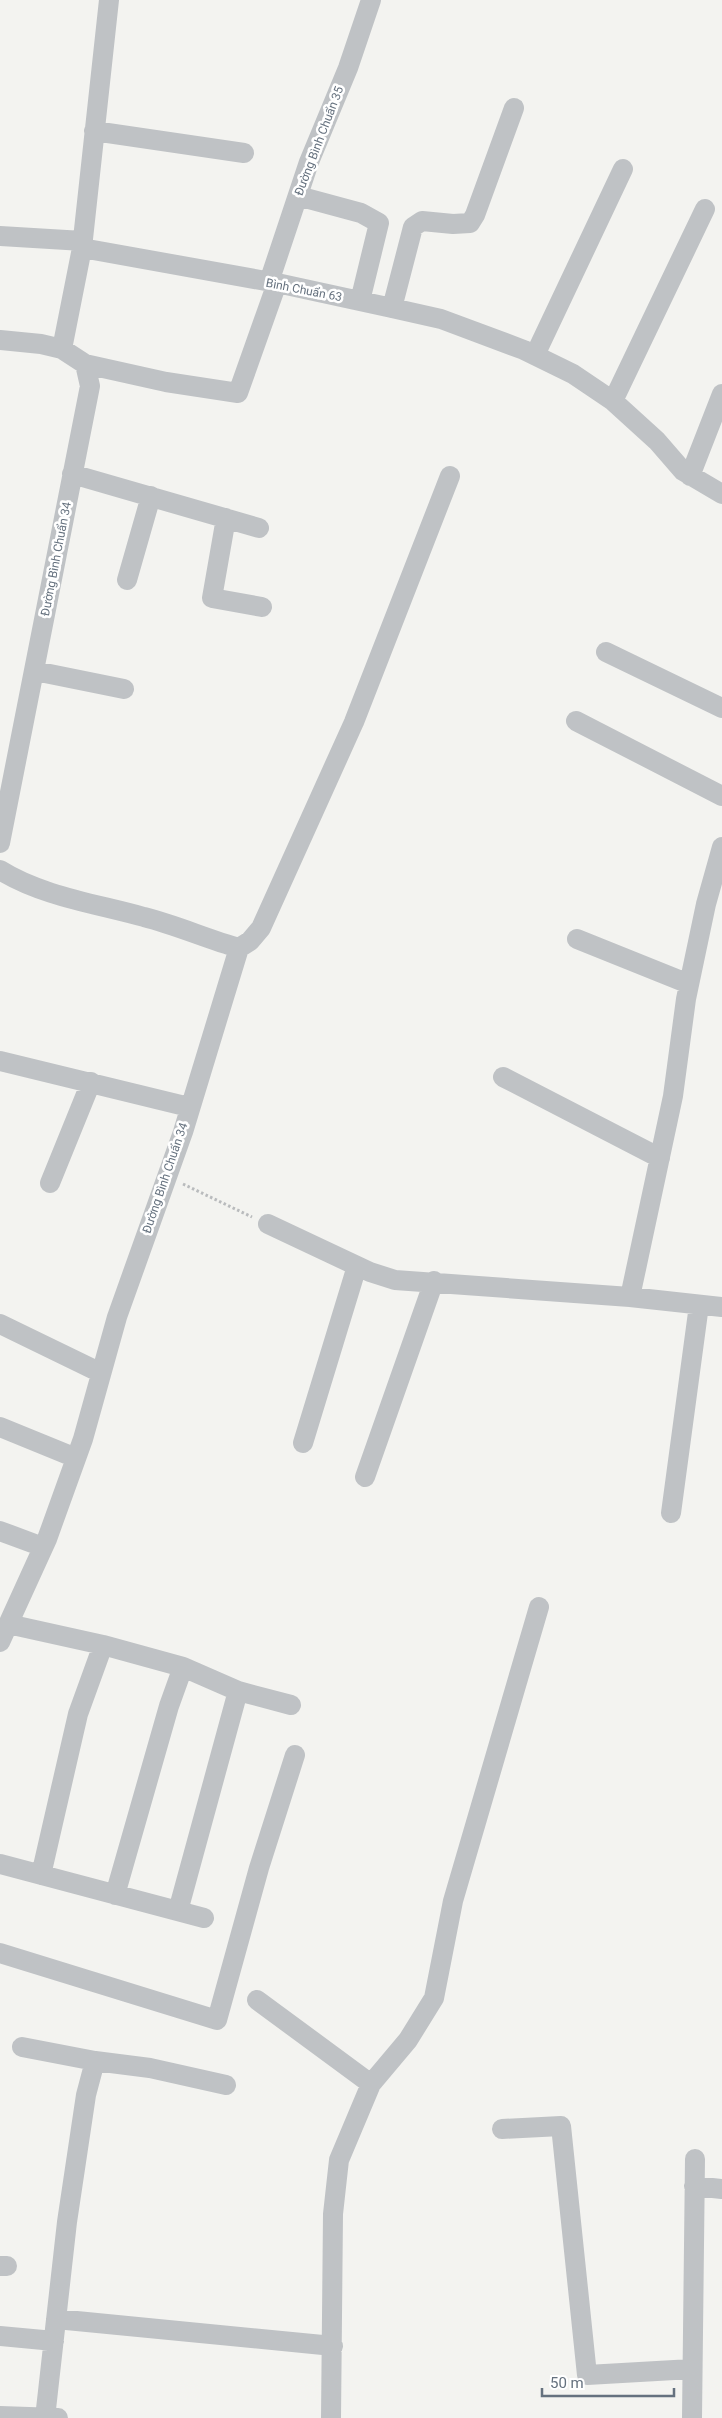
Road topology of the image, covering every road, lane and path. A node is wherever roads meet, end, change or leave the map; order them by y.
1 (109, 0) edge
2 (371, 0) edge
3 (514, 108) dead end
4 (94, 131) junction
5 (244, 152) dead end
6 (624, 169) dead end
7 (298, 196) junction
8 (705, 209) dead end
9 (0, 236) edge
10 (83, 244) junction
11 (273, 283) junction
12 (360, 301) junction
13 (392, 308) junction
14 (0, 342) edge
15 (62, 349) junction
16 (536, 355) junction
17 (85, 364) junction
18 (722, 394) edge
19 (613, 401) junction
20 (72, 474) junction
21 (450, 476) dead end
22 (690, 476) junction
23 (722, 494) edge
24 (151, 496) junction
25 (226, 518) junction
26 (259, 528) dead end
27 (127, 580) dead end
28 (262, 608) dead end
29 (606, 652) dead end
30 (35, 671) junction
31 (124, 689) dead end
32 (722, 708) edge
33 (576, 721) dead end
34 (722, 796) edge
35 (1, 836) edge
36 (722, 847) edge
37 (0, 870) edge
38 (577, 939) dead end
39 (238, 948) junction
40 (690, 984) junction
41 (0, 1061) edge
42 (503, 1077) dead end
43 (91, 1082) junction
44 (189, 1107) junction
45 (660, 1158) junction
46 (167, 1177) junction
47 (50, 1183) dead end
48 (268, 1224) joint
49 (357, 1266) junction
50 (434, 1282) junction
51 (630, 1298) junction
52 (699, 1305) junction
53 (722, 1307) edge
54 (0, 1324) edge
55 (101, 1373) junction
56 (0, 1427) edge
57 (303, 1443) dead end
58 (76, 1458) junction
59 (365, 1477) dead end
60 (671, 1513) dead end
61 (0, 1531) edge
62 (43, 1547) junction
63 (539, 1607) dead end
64 (8, 1624) junction
65 (0, 1642) edge
66 (103, 1645) junction
67 (183, 1667) junction
68 (238, 1691) junction
69 (291, 1705) dead end
70 (295, 1755) dead end
71 (0, 1864) edge
72 (41, 1875) junction
73 (115, 1895) junction
74 (178, 1911) junction
75 (204, 1918) dead end
76 (0, 1954) edge
77 (257, 2000) dead end
78 (22, 2047) dead end
79 (95, 2061) junction
80 (371, 2084) junction
81 (226, 2085) dead end
82 (502, 2130) dead end
83 (695, 2159) dead end
84 (694, 2186) junction
85 (722, 2189) edge
86 (56, 2319) junction
87 (0, 2336) edge
88 (54, 2341) junction
89 (333, 2346) junction
90 (692, 2368) junction
91 (0, 2416) edge
92 (50, 2418) edge
93 (331, 2418) edge
94 (692, 2418) edge

1 - 4 street
2 - 7 street, Đường Bình Chuẩn 35
3 - 13 street
4 - 5 street
4 - 10 street
6 - 16 street
7 - 11 street, Đường Bình Chuẩn 35
7 - 12 street
8 - 19 street
9 - 10 street, Bình Chuẩn 63
10 - 11 street, Bình Chuẩn 63
10 - 15 street
11 - 12 street, Bình Chuẩn 63
11 - 17 street, Đường Bình Chuẩn 35
12 - 13 street, Bình Chuẩn 63
13 - 16 street, Bình Chuẩn 63
14 - 15 street
15 - 17 street
16 - 19 street, Bình Chuẩn 63
17 - 20 street, Đường Bình Chuẩn 34
18 - 22 street
19 - 22 street, Bình Chuẩn 63
20 - 24 street
20 - 30 street, Đường Bình Chuẩn 34
21 - 39 street
22 - 23 street, Bình Chuẩn 63
24 - 25 street
24 - 27 street
25 - 26 street
25 - 28 street
29 - 32 street
30 - 31 street
30 - 35 street, Đường Bình Chuẩn 34
33 - 34 street
36 - 40 street
37 - 39 street
38 - 40 street
39 - 44 street, Đường Bình Chuẩn 34
40 - 45 street
41 - 43 street
42 - 45 street
43 - 44 street
43 - 47 street
44 - 46 street, Đường Bình Chuẩn 34
45 - 51 street
46 - 48 path
46 - 55 street, Đường Bình Chuẩn 34
48 - 49 street
49 - 50 street
49 - 57 street
50 - 51 street
50 - 59 street
51 - 52 street
52 - 53 street
52 - 60 street
54 - 55 street
55 - 58 street, Đường Bình Chuẩn 34
56 - 58 street
58 - 62 street, Đường Bình Chuẩn 34
61 - 62 street
62 - 64 street, Đường Bình Chuẩn 34
63 - 80 street
64 - 65 street, Đường Bình Chuẩn 34
64 - 66 street
66 - 67 street
66 - 72 street
67 - 68 street
67 - 73 street
68 - 69 street
68 - 74 street
70 - 76 street
71 - 72 street
72 - 73 street
73 - 74 street
74 - 75 street
77 - 80 street
78 - 79 street
79 - 81 street
79 - 86 street
80 - 89 street
82 - 90 street
83 - 84 street
84 - 85 street
84 - 90 street
86 - 88 street
86 - 89 street
87 - 88 street
88 - 92 street
89 - 93 street
90 - 94 street
91 - 92 street

